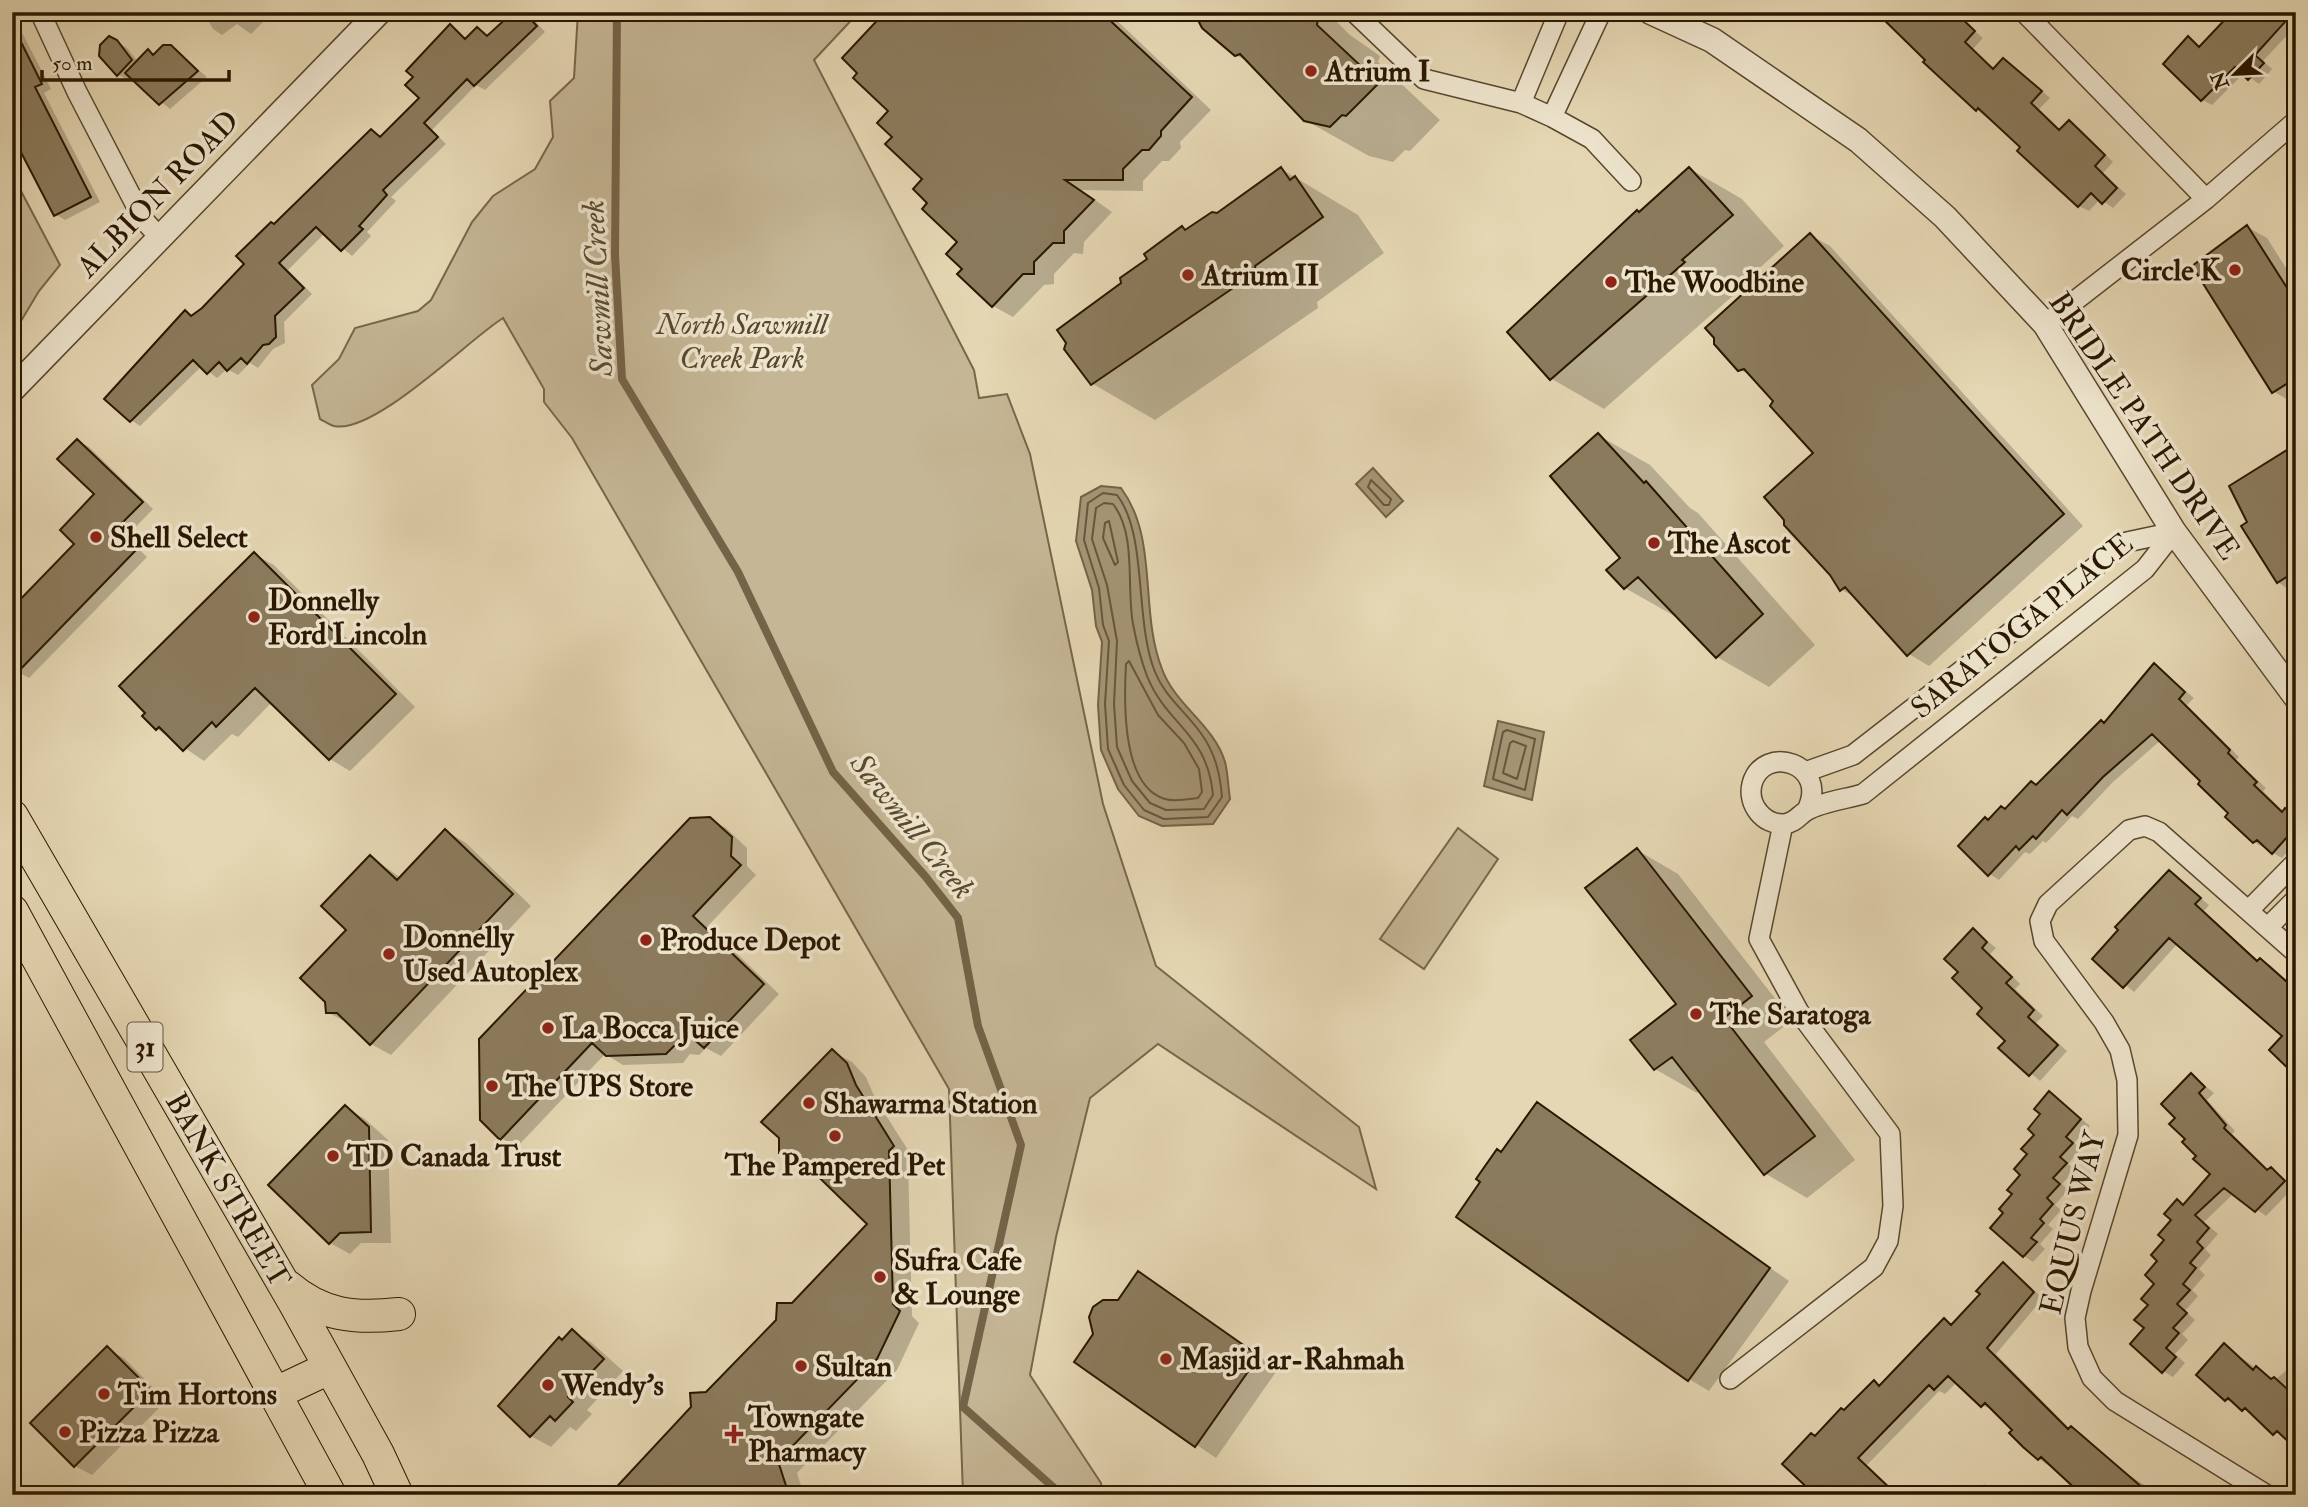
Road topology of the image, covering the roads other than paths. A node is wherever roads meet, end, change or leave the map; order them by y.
1 (40, 12) edge
2 (379, 12) edge
3 (1354, 12) edge
4 (1559, 12) edge
5 (1601, 12) edge
6 (1651, 12) edge
7 (2024, 12) edge
8 (1521, 103) junction
9 (1552, 117) junction
10 (2296, 121) edge
11 (1631, 181) dead end
12 (2206, 199) junction
13 (159, 237) junction
14 (2045, 324) junction
15 (12, 390) edge
16 (2174, 532) junction
17 (2296, 697) edge
18 (1805, 772) junction
19 (1807, 810) junction
20 (12, 816) edge
21 (1783, 824) junction
22 (2296, 862) edge
23 (2296, 899) edge
24 (2249, 910) junction
25 (12, 911) edge
26 (2268, 927) junction
27 (80, 936) junction
28 (2296, 953) edge
29 (40, 958) junction
30 (281, 1281) junction
31 (399, 1314) dead end
32 (329, 1368) junction
33 (1730, 1379) dead end
34 (276, 1392) junction
35 (314, 1460) junction
36 (317, 1495) edge
37 (330, 1495) edge
38 (397, 1495) edge
39 (2267, 1495) edge

1 - 13 street
2 - 13 street, ALBION ROAD
3 - 8 street
4 - 8 street
5 - 9 street
6 - 14 street, BRIDLE PATH DRIVE
7 - 12 street
8 - 9 street
9 - 11 street
10 - 12 street
12 - 14 street
13 - 15 street, ALBION ROAD
14 - 16 street, BRIDLE PATH DRIVE
16 - 17 street, BRIDLE PATH DRIVE
16 - 18 street, SARATOGA PLACE
16 - 19 street, SARATOGA PLACE
18 - 19 street
18 - 21 street
19 - 21 street
20 - 27 main road, BANK STREET / 31
21 - 33 street
22 - 24 street
23 - 26 street
24 - 26 street, EQUUS WAY
24 - 39 street, EQUUS WAY
25 - 29 main road, BANK STREET / 31
26 - 28 street, EQUUS WAY
27 - 29 main road
27 - 30 main road, BANK STREET / 31
29 - 34 main road, BANK STREET / 31
30 - 31 main road
30 - 32 main road, BANK STREET / 31
32 - 34 main road
32 - 38 main road, BANK STREET / 31
34 - 35 main road, BANK STREET / 31
35 - 36 main road
35 - 37 main road, BANK STREET / 31

